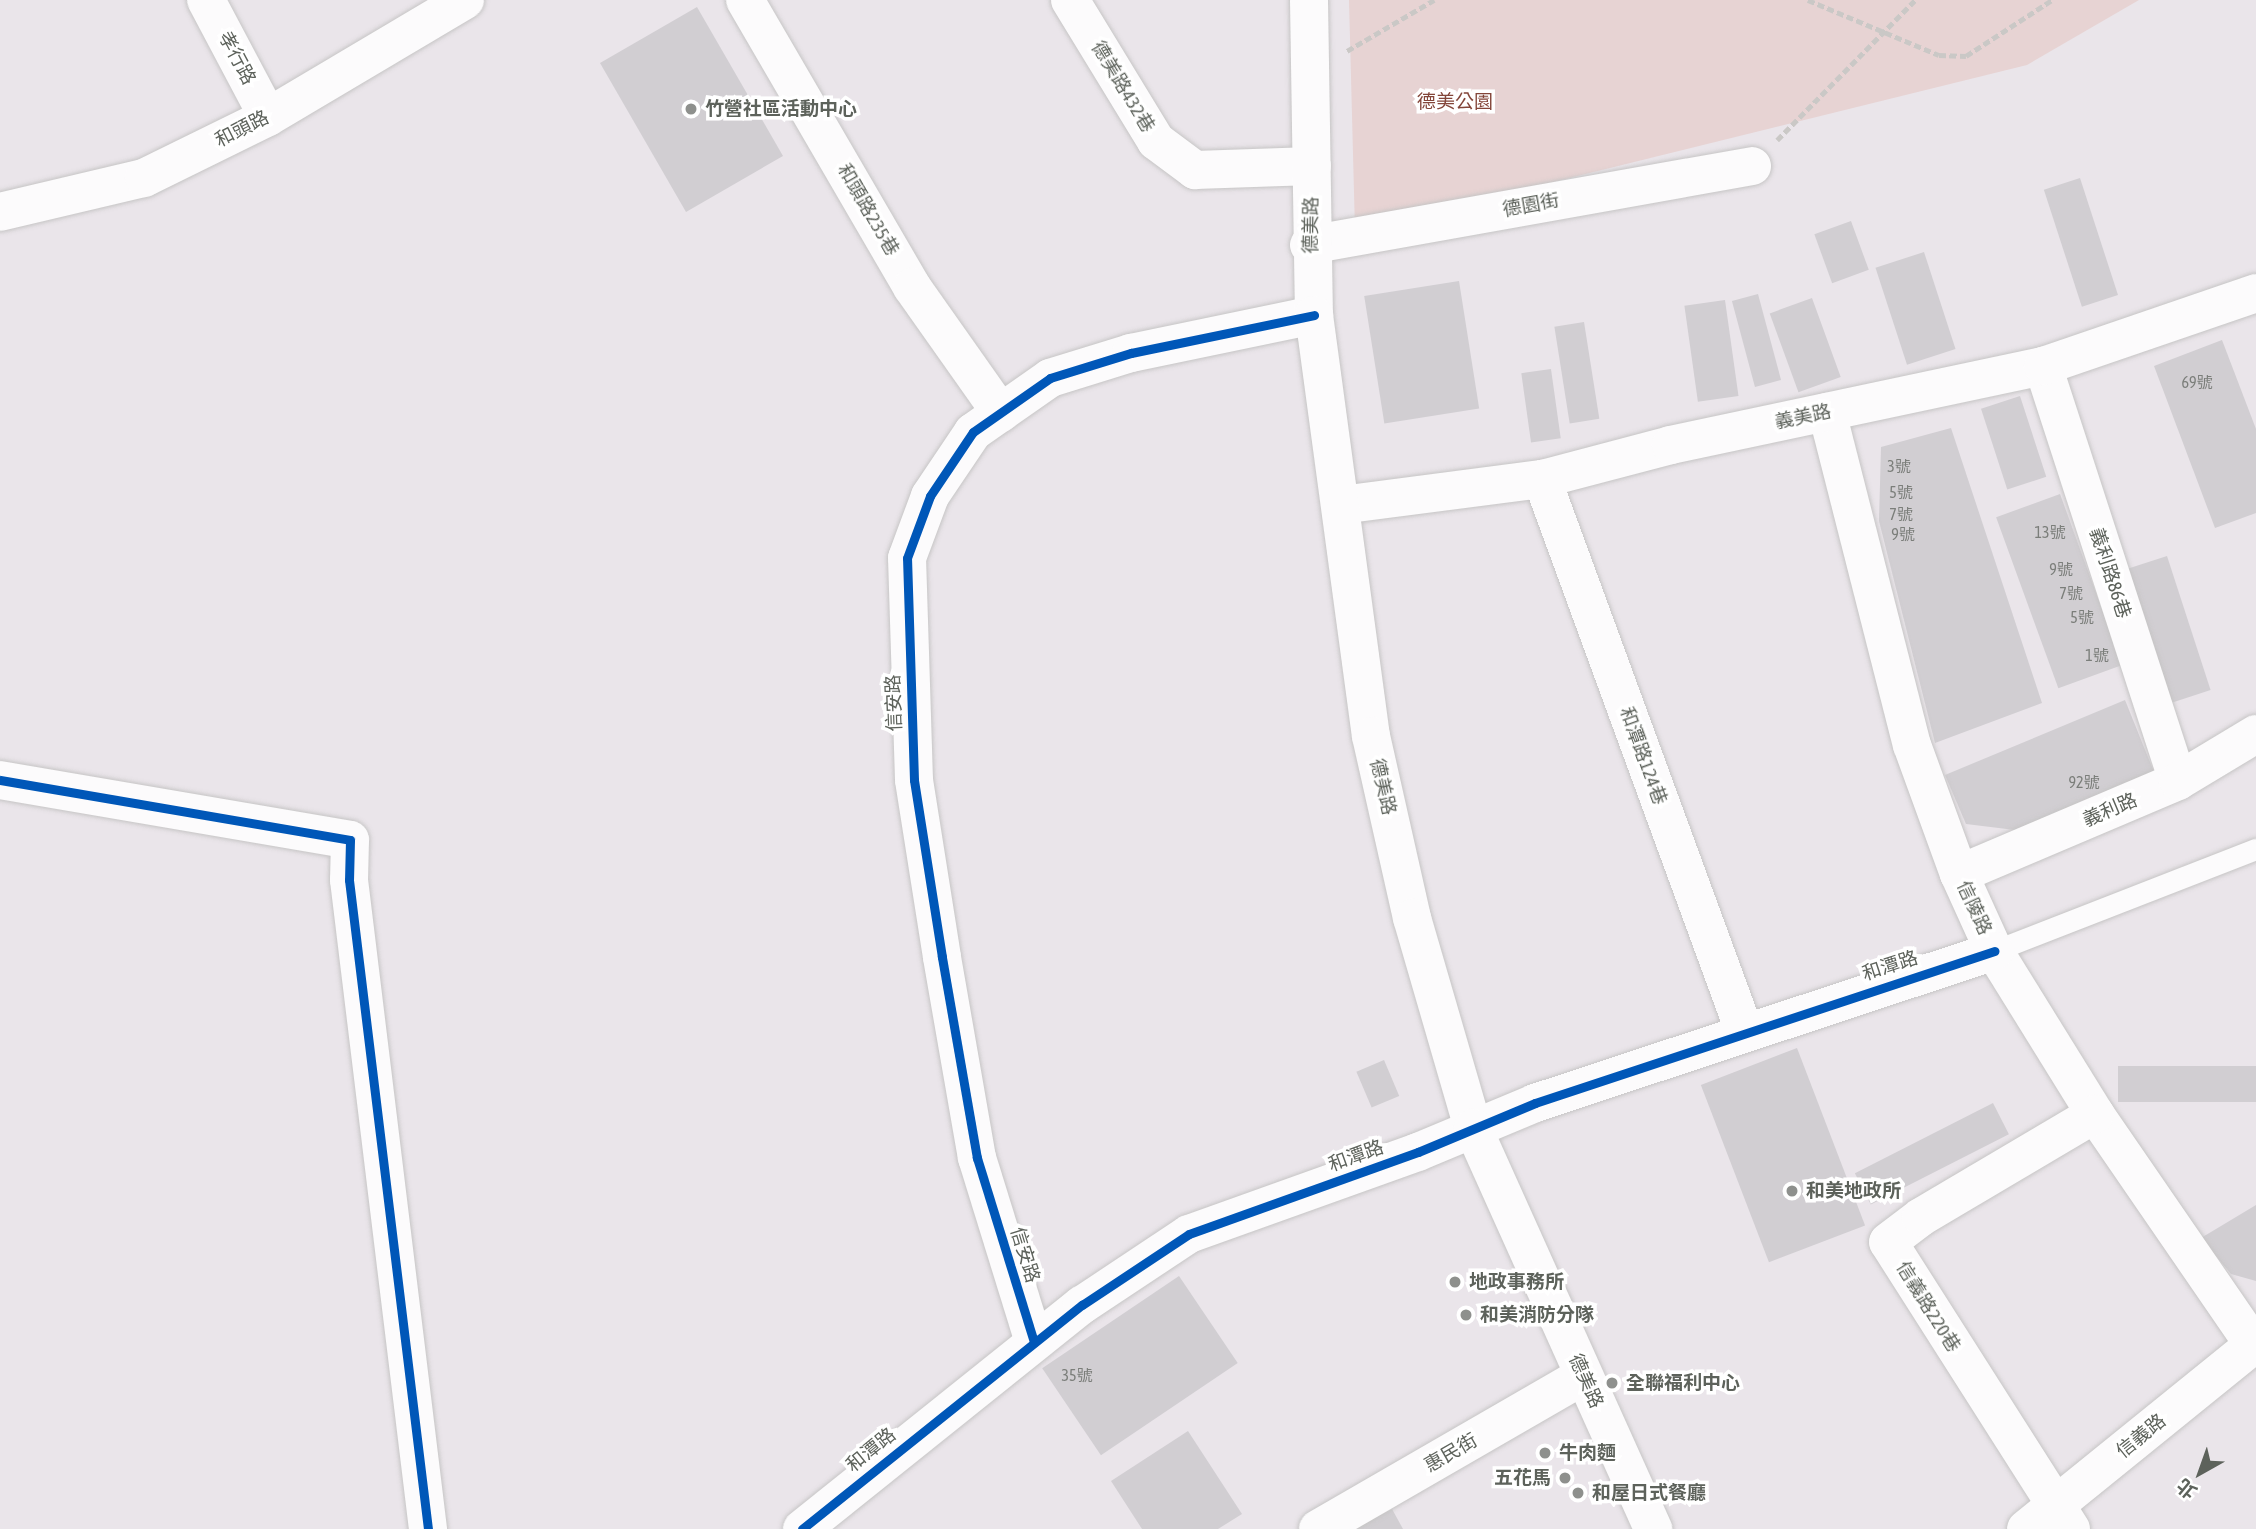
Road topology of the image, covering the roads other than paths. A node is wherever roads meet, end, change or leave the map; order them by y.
1 (206, 0) edge
2 (465, 0) edge
3 (745, 0) edge
4 (1070, 0) edge
5 (1309, 0) edge
6 (268, 117) junction
7 (1312, 166) junction
8 (1752, 166) road end
9 (0, 212) edge
10 (1309, 245) junction
11 (2256, 293) edge
12 (1314, 315) junction
13 (2043, 366) junction
14 (1827, 412) junction
15 (1001, 413) junction
16 (1542, 479) junction
17 (1341, 505) junction
18 (2256, 734) edge
19 (0, 780) edge
20 (2178, 781) junction
21 (2256, 849) edge
22 (1959, 874) junction
23 (1994, 950) junction
24 (1745, 1033) junction
25 (2095, 1114) junction
26 (1473, 1128) junction
27 (1034, 1342) junction
28 (2255, 1344) edge
29 (1583, 1376) junction
30 (2050, 1521) edge
31 (428, 1529) edge
32 (802, 1529) edge
33 (1318, 1529) edge
34 (1653, 1529) edge

1 - 6 street, 孝行路
2 - 6 street, 和頭路
3 - 15 street, 和頭路235巷
4 - 7 street, 德美路432巷
5 - 7 street, 德美路
6 - 9 street, 和頭路
7 - 10 street, 德美路
8 - 10 street, 德園街
10 - 12 street, 德美路
11 - 13 street, 義美路
12 - 15 street, 信安路
12 - 17 street, 德美路
13 - 14 street, 義美路
13 - 20 street, 義利路86巷
14 - 16 street, 義美路
14 - 22 street, 信陵路
15 - 27 street, 信安路
16 - 17 street, 義美路
16 - 24 street, 和潭路124巷
17 - 26 street, 德美路
18 - 20 street, 義利路
19 - 31 street
20 - 22 street, 義利路
21 - 23 lane, 和潭路
22 - 23 street, 信陵路
23 - 24 street, 和潭路
23 - 25 street, 信陵路
24 - 26 street, 和潭路
25 - 28 street, 信陵路
25 - 30 street, 信義路220巷
26 - 27 street, 和潭路
26 - 29 street, 德美路
27 - 32 street, 和潭路
28 - 30 street, 信義路
29 - 33 street, 惠民街
29 - 34 street, 德美路

